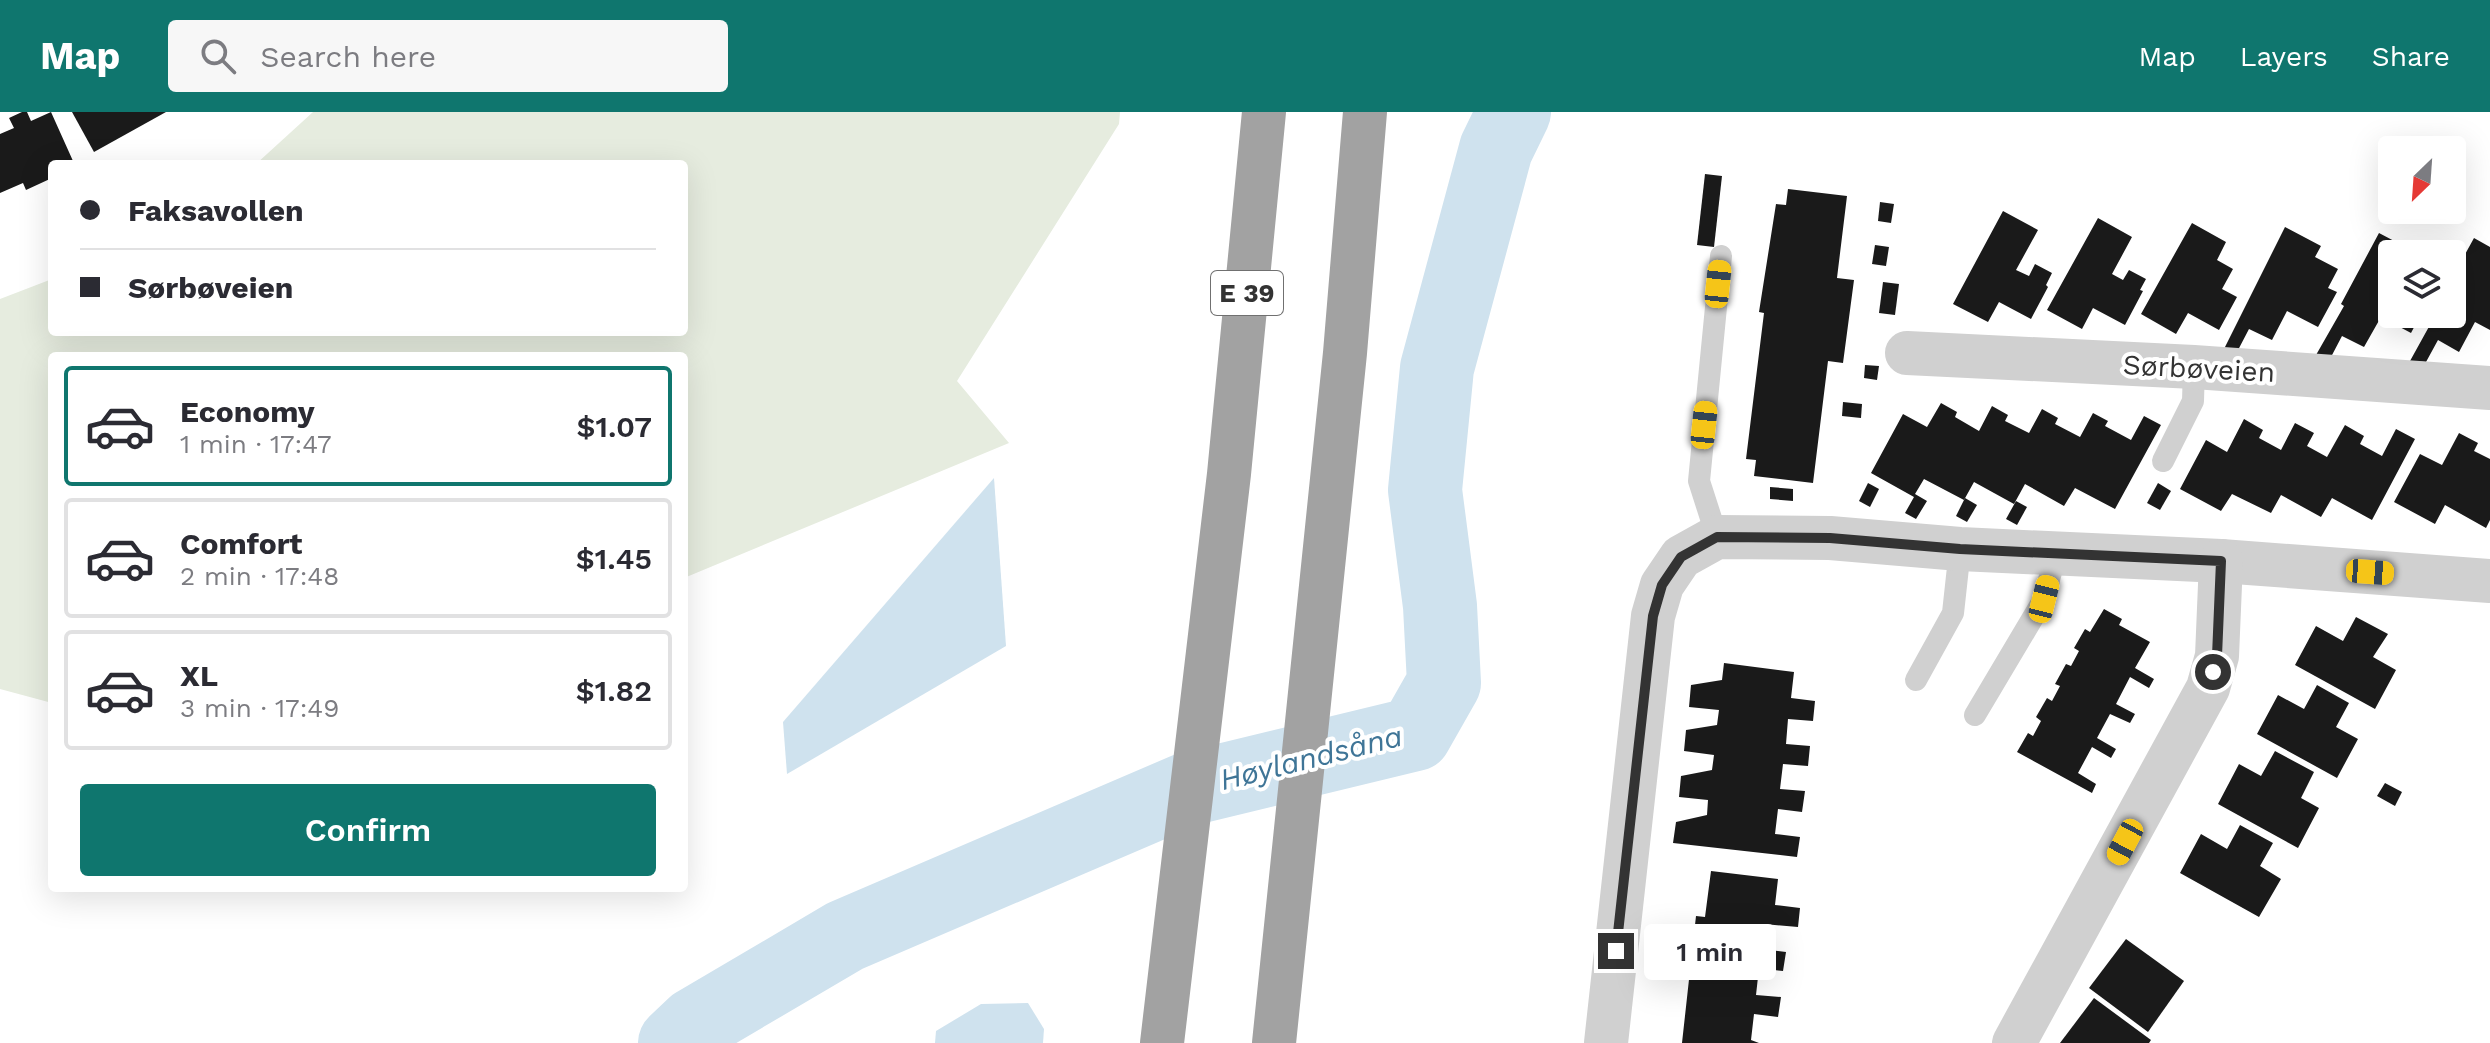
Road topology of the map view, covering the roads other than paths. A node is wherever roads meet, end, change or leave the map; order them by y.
1 (1264, 112) edge
2 (1365, 112) edge
3 (1721, 256) dead end
4 (1907, 353) dead end
5 (2194, 367) junction
6 (2490, 388) edge
7 (2163, 461) dead end
8 (1717, 537) junction
9 (1960, 549) junction
10 (2056, 553) junction
11 (2221, 561) junction
12 (2490, 581) edge
13 (1916, 680) dead end
14 (1975, 715) dead end
15 (1162, 1043) edge
16 (1274, 1043) edge
17 (1606, 1043) edge
18 (2014, 1043) edge

1 - 15 highway, E 39
2 - 16 highway
3 - 8 lane
4 - 5 street, Sørbøveien
5 - 6 street, Sørbøveien
5 - 7 lane
8 - 9 street
8 - 17 street
9 - 10 street
9 - 13 lane
10 - 11 street
10 - 14 lane
11 - 12 street
11 - 18 street

